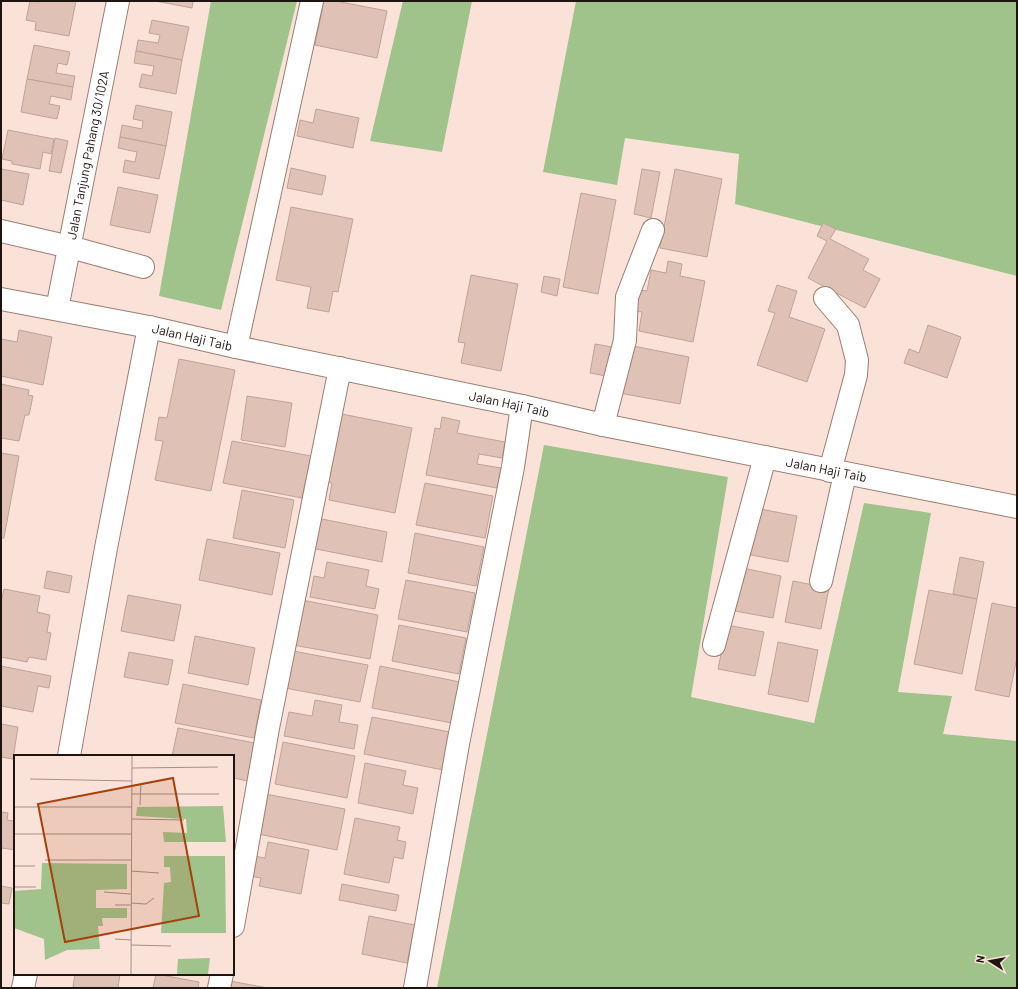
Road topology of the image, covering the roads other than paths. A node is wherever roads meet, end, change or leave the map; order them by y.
1 (118, 1) edge
2 (312, 1) edge
3 (653, 230) dead end
4 (1, 231) edge
5 (70, 247) junction
6 (143, 267) dead end
7 (825, 298) dead end
8 (1, 299) edge
9 (56, 309) junction
10 (149, 327) junction
11 (236, 347) junction
12 (340, 368) junction
13 (522, 406) junction
14 (603, 425) junction
15 (765, 457) junction
16 (837, 472) junction
17 (1017, 507) edge
18 (821, 581) dead end
19 (714, 646) dead end
20 (69, 755) edge
21 (234, 920) edge
22 (26, 975) edge
23 (222, 975) edge
24 (23, 988) edge
25 (219, 988) edge
26 (415, 988) edge

1 - 5 street, Jalan Tanjung Pahang 30/102A
2 - 11 street
3 - 14 street
4 - 5 street
5 - 6 street
5 - 9 street, Jalan Tanjung Pahang 30/102A
7 - 16 street
8 - 9 street, Jalan Haji Taib
9 - 10 street, Jalan Haji Taib
10 - 11 street, Jalan Haji Taib
10 - 20 street
11 - 12 street, Jalan Haji Taib
12 - 13 street, Jalan Haji Taib
12 - 21 street
13 - 14 street, Jalan Haji Taib
13 - 26 street
14 - 15 street, Jalan Haji Taib
15 - 16 street, Jalan Haji Taib
15 - 19 street
16 - 17 street, Jalan Haji Taib
16 - 18 street
22 - 24 street
23 - 25 street

